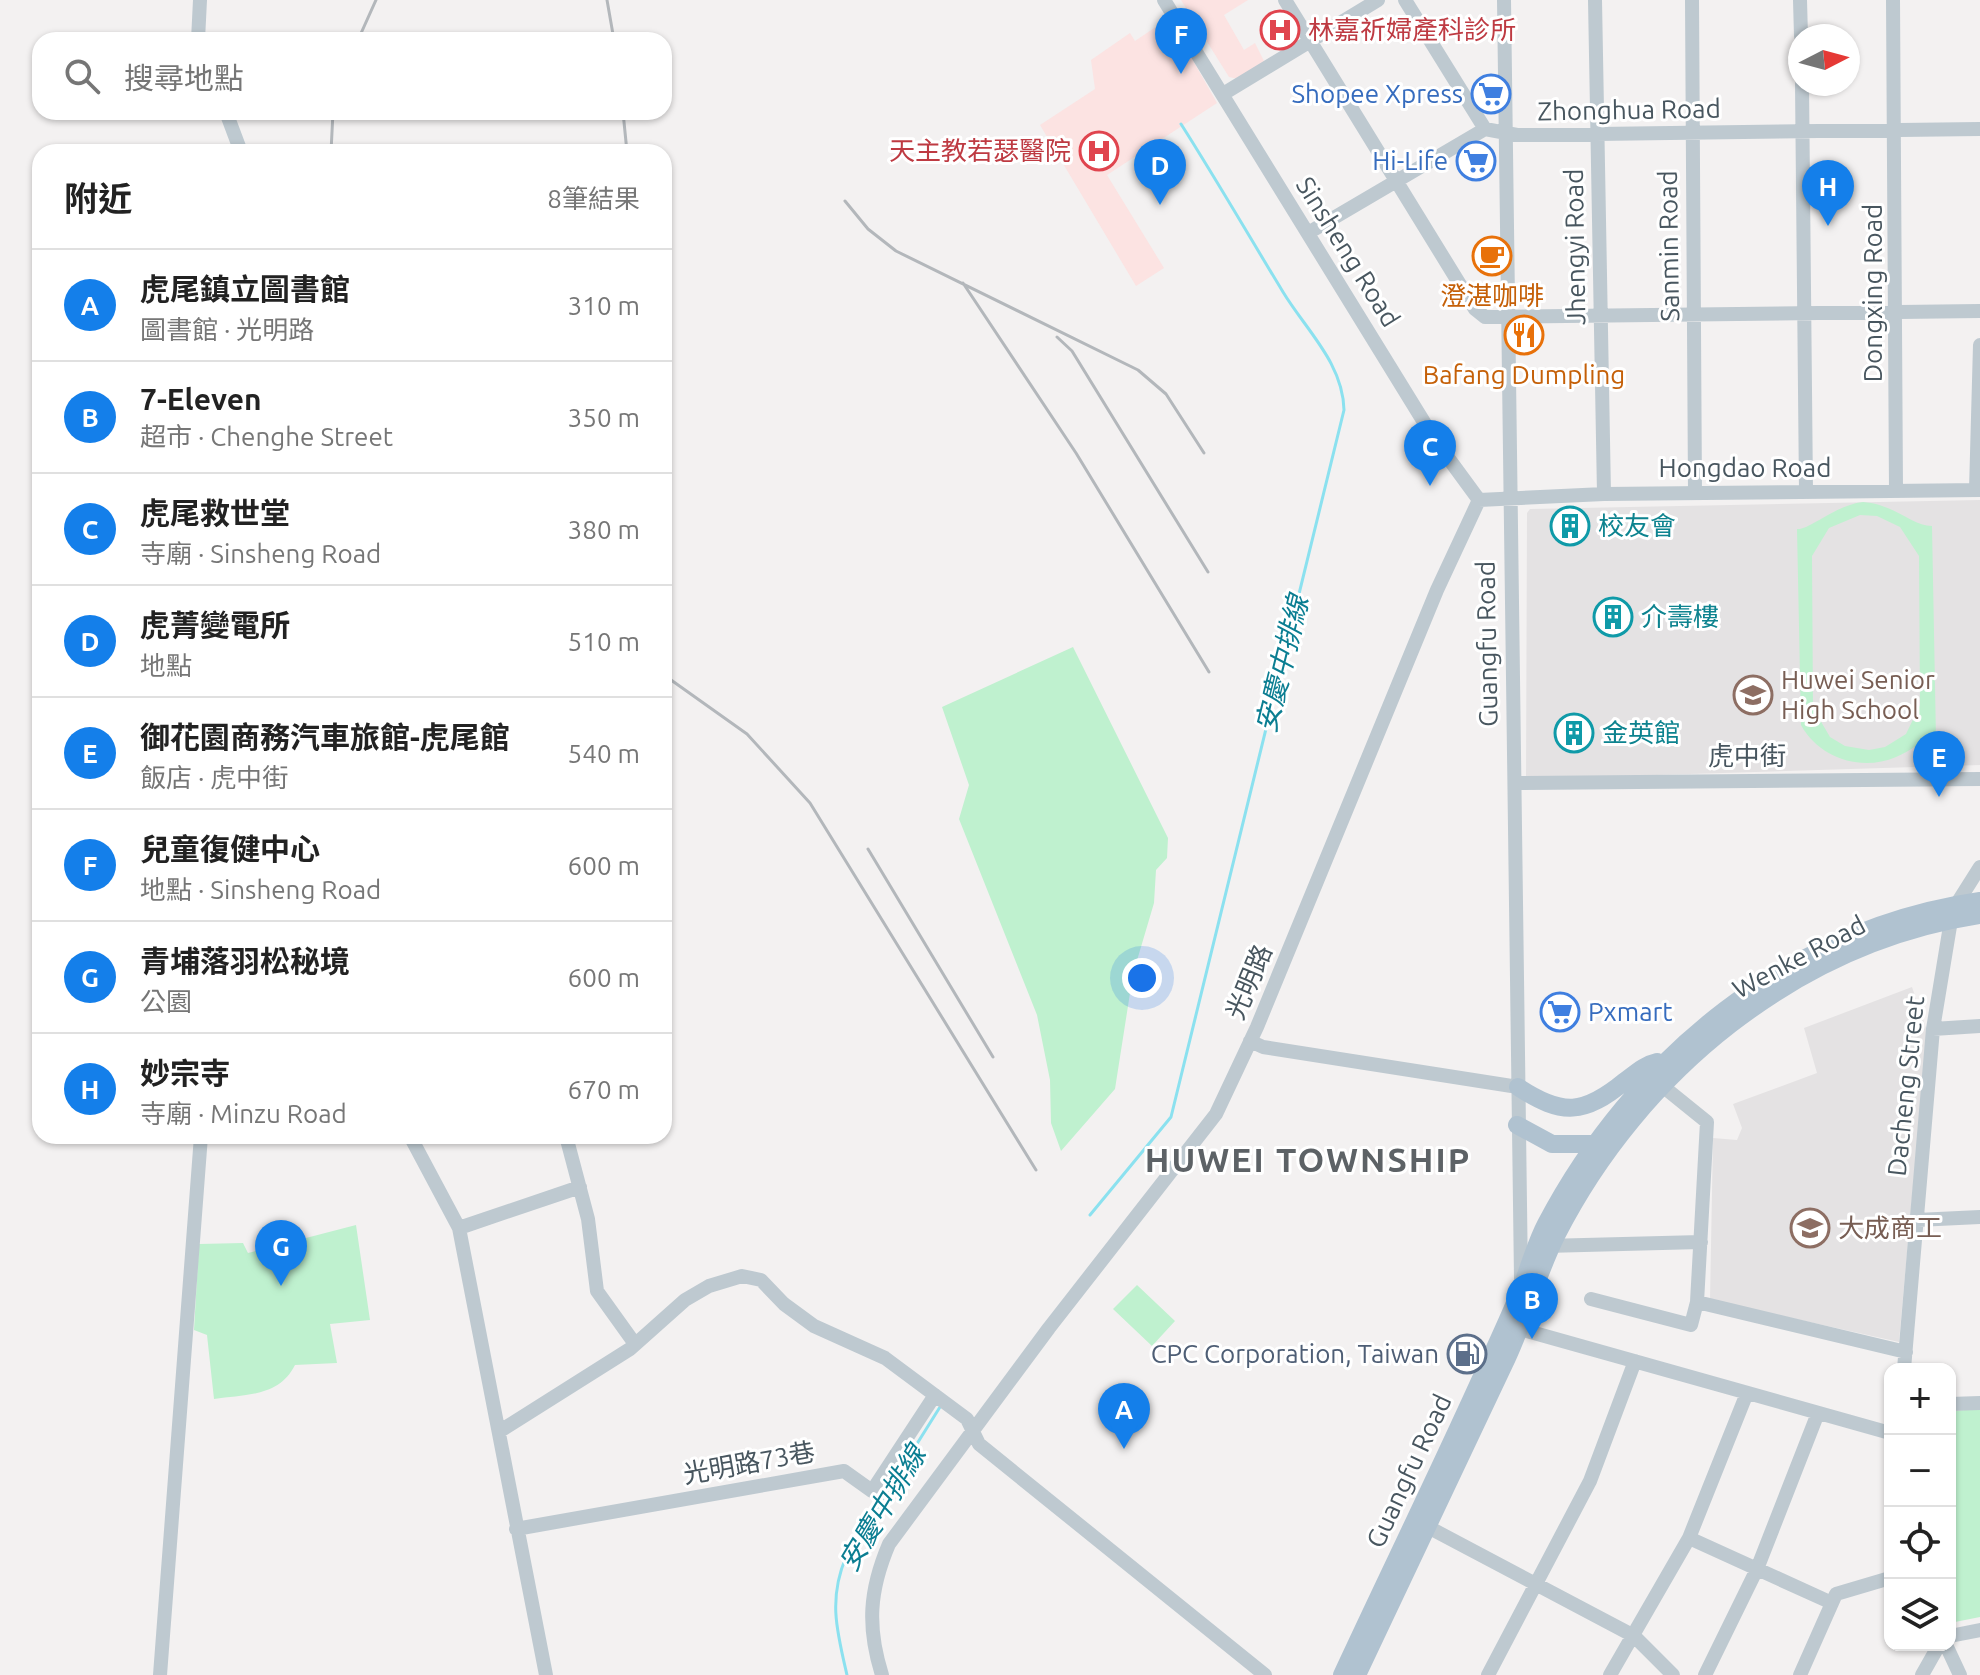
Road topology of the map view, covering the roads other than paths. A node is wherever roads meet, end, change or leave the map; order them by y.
1 (200, 0) edge
2 (1164, 0) edge
3 (1285, 0) edge
4 (1378, 0) edge
5 (1405, 0) edge
6 (1504, 0) edge
7 (1595, 0) edge
8 (1692, 0) edge
9 (1800, 0) edge
10 (1893, 0) edge
11 (1801, 24) edge
12 (198, 32) edge
13 (1310, 41) junction
14 (1223, 94) junction
15 (1802, 96) edge
16 (229, 120) edge
17 (1485, 129) junction
18 (1980, 129) edge
19 (1896, 130) junction
20 (1803, 131) junction
21 (1505, 133) junction
22 (1692, 133) junction
23 (1597, 134) junction
24 (238, 144) edge
25 (1395, 182) junction
26 (1308, 233) junction
27 (1980, 311) edge
28 (1898, 313) junction
29 (1806, 314) junction
30 (1599, 316) junction
31 (1694, 316) junction
32 (1509, 318) junction
33 (1980, 345) edge
34 (1896, 490) junction
35 (1978, 490) edge
36 (1695, 492) junction
37 (1806, 492) junction
38 (1604, 494) junction
39 (1511, 499) junction
40 (1479, 500) junction
41 (1980, 779) edge
42 (1515, 783) junction
43 (1980, 867) edge
44 (1980, 901) edge
45 (1954, 912) junction
46 (1980, 915) edge
47 (1980, 1026) edge
48 (1933, 1029) junction
49 (1250, 1041) junction
50 (1664, 1061) junction
51 (1660, 1084) junction
52 (1518, 1087) junction
53 (1517, 1125) junction
54 (200, 1144) edge
55 (414, 1144) edge
56 (568, 1144) edge
57 (1603, 1144) junction
58 (580, 1187) junction
59 (1980, 1217) edge
60 (1917, 1220) junction
61 (459, 1228) junction
62 (1701, 1242) junction
63 (1536, 1247) junction
64 (1521, 1288) junction
65 (1591, 1299) dead end
66 (1697, 1302) junction
67 (1520, 1329) junction
68 (635, 1344) junction
69 (1906, 1352) junction
70 (1635, 1361) junction
71 (1905, 1363) edge
72 (1747, 1393) junction
73 (935, 1395) junction
74 (1980, 1403) edge
75 (1956, 1404) edge
76 (1818, 1413) junction
77 (500, 1431) junction
78 (974, 1431) junction
79 (1884, 1431) edge
80 (1428, 1527) junction
81 (516, 1529) junction
82 (1689, 1538) junction
83 (1757, 1569) junction
84 (1886, 1579) edge
85 (1538, 1583) junction
86 (1832, 1603) junction
87 (1980, 1630) edge
88 (1956, 1635) edge
89 (1634, 1636) junction
90 (1936, 1651) edge
91 (1949, 1651) edge
92 (160, 1675) edge
93 (546, 1675) edge
94 (882, 1675) edge
95 (1265, 1675) edge
96 (1342, 1675) edge
97 (1357, 1675) edge
98 (1488, 1675) edge
99 (1610, 1675) edge
100 (1673, 1675) edge
101 (1705, 1675) edge
102 (1800, 1675) edge
103 (1922, 1675) edge
104 (1960, 1675) edge

1 - 12 street
2 - 14 street, Sinsheng Road
3 - 13 street
4 - 13 street
5 - 17 street
6 - 21 street, Guangfu Road
7 - 23 street, Jhengyi Road
8 - 22 street, Sanmin Road
9 - 11 street
10 - 19 street, Dongxing Road
13 - 14 street
13 - 25 street
14 - 26 street, Sinsheng Road
15 - 20 street
16 - 24 street
17 - 21 street, Zhonghua Road
17 - 25 street
18 - 19 street, Zhonghua Road
19 - 20 street, Zhonghua Road
19 - 28 street, Dongxing Road
20 - 22 street, Zhonghua Road
20 - 29 street
21 - 23 street, Zhonghua Road
21 - 32 street, Guangfu Road
22 - 23 street, Zhonghua Road
22 - 31 street, Sanmin Road
23 - 30 street, Jhengyi Road
25 - 26 street
25 - 32 street
26 - 40 street, Sinsheng Road
27 - 28 street
28 - 29 street
28 - 34 street, Dongxing Road
29 - 31 street
29 - 37 street
30 - 31 street
30 - 32 street
30 - 38 street, Jhengyi Road
31 - 36 street, Sanmin Road
32 - 39 street, Guangfu Road
33 - 35 street
34 - 35 street, Hongdao Road
34 - 37 street, Hongdao Road
36 - 37 street, Hongdao Road
36 - 38 street, Hongdao Road
38 - 39 street, Hongdao Road
39 - 40 street
39 - 42 street, Guangfu Road
40 - 49 street, 光明路
41 - 42 street, 虎中街
42 - 52 street, Guangfu Road
43 - 45 street
44 - 45 main road, Wenke Road
45 - 46 main road, Wenke Road
45 - 48 street, Dacheng Street
45 - 50 main road, Wenke Road
45 - 51 main road, Wenke Road
47 - 48 street
48 - 60 street, Dacheng Street
49 - 52 street
49 - 78 street, 光明路
50 - 52 main road
50 - 57 main road, Wenke Road
51 - 57 main road, Wenke Road
51 - 62 street
52 - 53 street, Guangfu Road
53 - 57 main road
53 - 63 street, Guangfu Road
54 - 92 street
55 - 61 street
56 - 58 street
57 - 63 main road, Wenke Road
58 - 61 street
58 - 68 street
59 - 60 street
60 - 69 street, Dacheng Street
61 - 77 street
62 - 63 street
62 - 66 street
63 - 64 main road, Wenke Road
63 - 67 main road, Wenke Road
64 - 67 street, Guangfu Road
64 - 96 main road, Guangfu Road
65 - 66 street
66 - 69 street
67 - 70 street
67 - 80 main road, Guangfu Road
68 - 73 street
68 - 77 street
69 - 71 street, Dacheng Street
70 - 72 street
70 - 85 street
72 - 76 street
72 - 82 street
73 - 78 street
73 - 81 street, 光明路73巷
74 - 75 street
76 - 79 street
76 - 83 street
77 - 81 street
78 - 94 street, 光明路
78 - 95 street
80 - 85 street
80 - 97 main road, Guangfu Road
81 - 93 street
82 - 83 street
82 - 89 street
83 - 86 street
83 - 101 street
84 - 86 street
85 - 89 street
85 - 98 street
86 - 102 street
87 - 88 street
89 - 99 street
89 - 100 street
90 - 103 street
91 - 104 street

